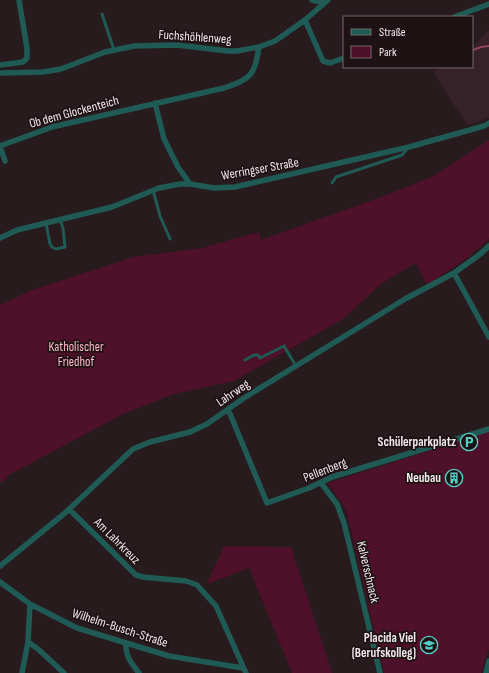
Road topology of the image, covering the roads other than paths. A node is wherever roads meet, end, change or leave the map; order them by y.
1 (19, 0) edge
2 (312, 0) edge
3 (326, 1) edge
4 (489, 4) edge
5 (102, 14) dead end
6 (457, 16) edge
7 (305, 20) junction
8 (259, 47) junction
9 (114, 50) junction
10 (343, 58) edge
11 (0, 65) edge
12 (0, 73) edge
13 (155, 103) junction
14 (489, 123) edge
15 (409, 147) junction
16 (5, 161) dead end
17 (332, 183) dead end
18 (190, 184) junction
19 (153, 190) junction
20 (60, 219) junction
21 (46, 223) junction
22 (0, 238) edge
23 (170, 239) dead end
24 (489, 246) edge
25 (454, 273) junction
26 (489, 337) edge
27 (245, 360) dead end
28 (296, 366) junction
29 (228, 409) junction
30 (489, 429) edge
31 (321, 483) junction
32 (69, 509) junction
33 (0, 566) edge
34 (0, 582) edge
35 (30, 604) junction
36 (28, 642) junction
37 (126, 644) junction
38 (489, 661) edge
39 (244, 670) edge
40 (22, 673) edge
41 (64, 673) edge
42 (139, 673) edge
43 (380, 673) edge
44 (486, 673) edge

1 - 11 street
2 - 3 street
3 - 7 street, Fuchshöhlenweg
4 - 6 street
5 - 9 lane
7 - 8 street, Fuchshöhlenweg
7 - 10 street
8 - 9 street, Fuchshöhlenweg
8 - 13 street, Ob dem Glockenteich
9 - 12 street, Fuchshöhlenweg
13 - 16 street, Ob dem Glockenteich
13 - 18 street
14 - 15 street, Werringser Straße
15 - 17 lane, Werringser Straße
15 - 18 street, Werringser Straße
18 - 19 street, Werringser Straße
19 - 20 street, Werringser Straße
19 - 23 lane
20 - 21 street, Werringser Straße
20 - 21 lane
21 - 22 street, Werringser Straße
24 - 25 street, Lahrweg
25 - 26 street
25 - 28 street, Lahrweg
27 - 28 lane
28 - 29 street, Lahrweg
29 - 31 street, Pellenberg
29 - 32 street, Lahrweg
30 - 31 street, Pellenberg
31 - 43 street, Kalverschnack
32 - 33 street, Lahrweg
32 - 39 street, Am Lahrkreuz
34 - 35 street, Wilhelm-Busch-Straße
35 - 36 street
35 - 37 street, Wilhelm-Busch-Straße
36 - 40 street
36 - 41 street
37 - 39 street, Wilhelm-Busch-Straße
37 - 42 street
38 - 44 street

